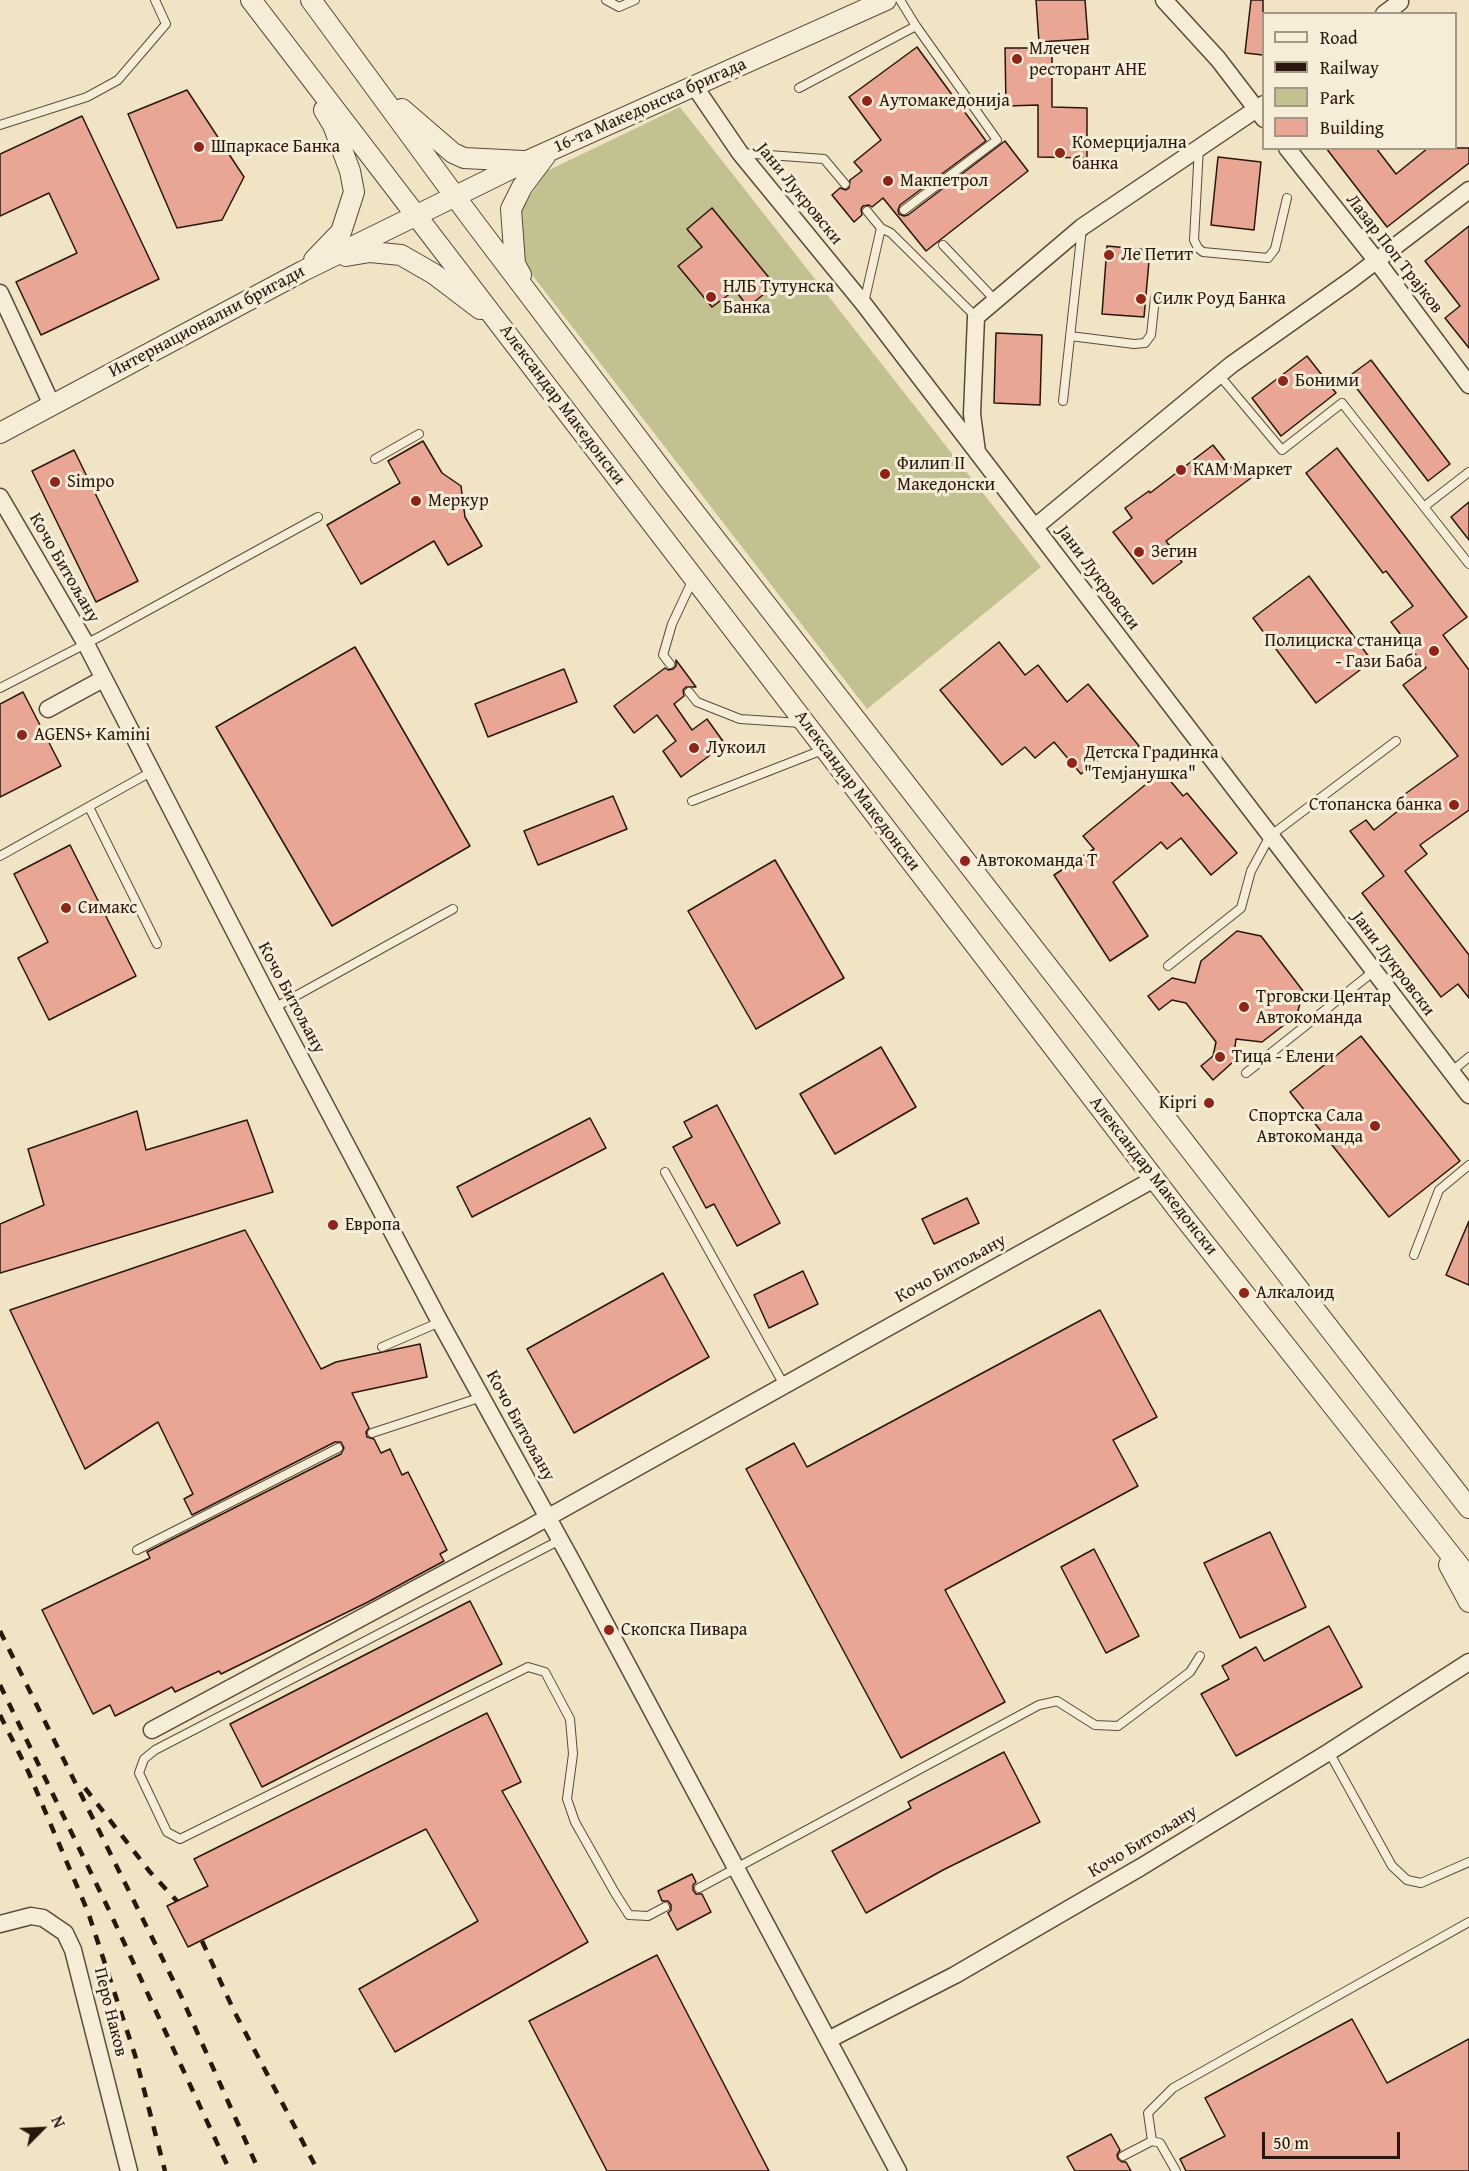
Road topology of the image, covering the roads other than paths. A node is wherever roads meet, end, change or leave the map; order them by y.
1 (155, 0) edge
2 (250, 0) edge
3 (310, 0) edge
4 (606, 0) edge
5 (635, 0) edge
6 (888, 0) edge
7 (1164, 0) edge
8 (1400, 2) dead end
9 (1387, 12) edge
10 (916, 26) junction
11 (287, 49) junction
12 (373, 83) junction
13 (695, 87) junction
14 (800, 88) dead end
15 (1261, 111) edge
16 (0, 125) edge
17 (1199, 147) junction
18 (1289, 150) edge
19 (548, 152) junction
20 (740, 153) junction
21 (527, 161) junction
22 (846, 184) dead end
23 (1469, 190) edge
24 (456, 196) junction
25 (1287, 198) dead end
26 (904, 210) dead end
27 (867, 211) dead end
28 (416, 215) junction
29 (1082, 227) junction
30 (881, 228) junction
31 (944, 245) dead end
32 (326, 260) junction
33 (1376, 261) junction
34 (303, 271) junction
35 (0, 294) edge
36 (1155, 298) dead end
37 (995, 300) junction
38 (864, 303) junction
39 (976, 317) junction
40 (549, 321) junction
41 (501, 325) junction
42 (1070, 336) junction
43 (1218, 375) junction
44 (1469, 385) edge
45 (1063, 401) dead end
46 (52, 405) junction
47 (0, 433) edge
48 (419, 434) dead end
49 (977, 453) junction
50 (375, 459) dead end
51 (1469, 472) edge
52 (0, 497) edge
53 (1425, 506) junction
54 (318, 517) dead end
55 (1035, 527) junction
56 (1469, 564) edge
57 (694, 577) junction
58 (86, 644) junction
59 (670, 664) dead end
60 (104, 679) junction
61 (0, 688) edge
62 (689, 692) dead end
63 (48, 709) dead end
64 (806, 723) junction
65 (1396, 741) dead end
66 (826, 749) junction
67 (151, 772) junction
68 (692, 801) dead end
69 (89, 807) junction
70 (1270, 836) junction
71 (0, 856) edge
72 (453, 909) dead end
73 (157, 944) dead end
74 (1168, 966) dead end
75 (1374, 971) junction
76 (274, 1008) junction
77 (1469, 1057) edge
78 (1451, 1072) junction
79 (1246, 1073) dead end
80 (1469, 1095) edge
81 (1469, 1165) edge
82 (665, 1172) dead end
83 (1154, 1179) junction
84 (1414, 1256) dead end
85 (440, 1322) junction
86 (382, 1347) dead end
87 (784, 1385) junction
88 (482, 1397) junction
89 (372, 1434) dead end
90 (338, 1448) dead end
91 (1469, 1508) edge
92 (548, 1517) junction
93 (1429, 1526) junction
94 (560, 1540) junction
95 (137, 1550) dead end
96 (1469, 1578) edge
97 (1469, 1602) edge
98 (1200, 1656) dead end
99 (1469, 1662) edge
100 (152, 1730) dead end
101 (1329, 1752) junction
102 (1469, 1862) edge
103 (736, 1867) junction
104 (699, 1888) dead end
105 (665, 1907) dead end
106 (1469, 1922) edge
107 (0, 1924) edge
108 (828, 2040) junction
109 (1152, 2141) junction
110 (1123, 2156) dead end
111 (129, 2171) edge
112 (898, 2171) edge
113 (1176, 2171) edge

1 - 16 lane
2 - 11 street, Александар Македонски
3 - 12 street
4 - 5 lane
6 - 10 lane
6 - 13 street, 16-та Македонска бригада
7 - 15 street
8 - 9 street
10 - 14 lane
10 - 26 lane
11 - 28 street, Александар Македонски
11 - 34 street
12 - 21 street
12 - 24 street
13 - 19 street, 16-та Македонска бригада
13 - 20 street, Јани Лукровски
15 - 17 street
17 - 25 lane
17 - 29 street
18 - 33 street, Лазар Поп Трајков
19 - 21 street, 16-та Македонска бригада
19 - 40 street
20 - 22 lane
20 - 38 street, Јани Лукровски
21 - 24 street, 16-та Македонска бригада
23 - 33 street
24 - 28 street, 16-та Македонска бригада
24 - 40 street
27 - 30 lane
28 - 32 street, Интернационални бригади
28 - 41 street, Александар Македонски
29 - 37 street
29 - 42 lane
30 - 38 lane
30 - 39 lane
31 - 37 lane
32 - 34 street, Интернационални бригади
32 - 41 street
33 - 43 street
33 - 44 street, Лазар Поп Трајков
34 - 46 street, Интернационални бригади
35 - 46 street
36 - 42 lane
37 - 39 street
38 - 49 street, Јани Лукровски
39 - 49 street
40 - 91 street
41 - 57 street, Александар Македонски
42 - 45 lane
43 - 53 lane
43 - 55 street
46 - 47 street, Интернационални бригади
48 - 50 lane
49 - 55 street, Јани Лукровски
51 - 53 lane
52 - 58 street, Кочо Битољану
53 - 56 lane
54 - 58 lane
55 - 70 street, Јани Лукровски
57 - 59 lane
57 - 64 street, Александар Македонски
58 - 60 street, Кочо Битољану
58 - 61 lane
60 - 63 street
60 - 67 street, Кочо Битољану
62 - 64 lane
64 - 66 street, Александар Македонски
65 - 70 lane
66 - 68 lane
66 - 83 street, Александар Македонски
67 - 69 lane
67 - 76 street, Кочо Битољану
69 - 71 lane
69 - 73 lane
70 - 74 lane
70 - 75 street, Јани Лукровски
72 - 76 lane
75 - 78 street, Јани Лукровски
75 - 79 lane
76 - 85 street, Кочо Битољану
77 - 78 lane
78 - 80 street, Јани Лукровски
81 - 84 lane
82 - 87 lane
83 - 87 street, Кочо Битољану
83 - 93 street, Александар Македонски
85 - 86 lane
85 - 88 street, Кочо Битољану
87 - 92 street, Кочо Битољану
88 - 89 lane
88 - 92 street, Кочо Битољану
90 - 95 lane
92 - 94 street, Кочо Битољану
92 - 100 street, Кочо Битољану
93 - 96 street, Александар Македонски
93 - 97 street
94 - 103 street, Кочо Битољану
94 - 105 lane
98 - 103 lane
99 - 101 street, Кочо Битољану
101 - 102 lane
101 - 108 street, Кочо Битољану
103 - 104 lane
103 - 108 street, Кочо Битољану
106 - 109 lane
107 - 111 street, Перо Наков
108 - 112 street, Кочо Битољану
109 - 110 lane
109 - 113 lane

